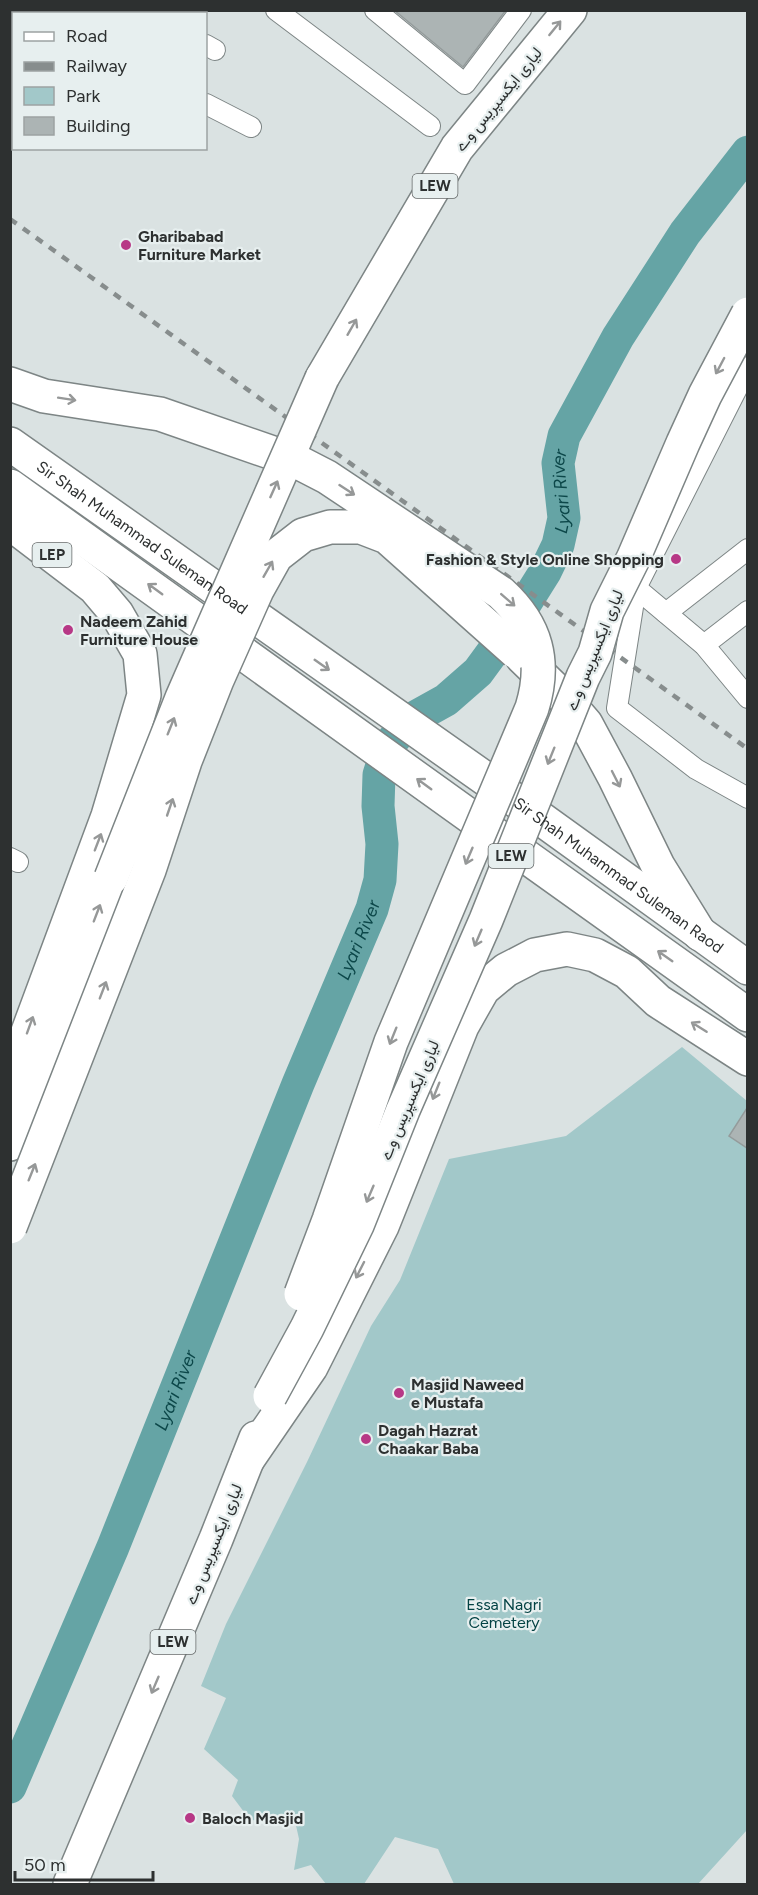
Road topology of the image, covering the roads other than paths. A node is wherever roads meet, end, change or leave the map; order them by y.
1 (276, 10) edge
2 (375, 10) edge
3 (521, 10) edge
4 (570, 10) edge
5 (396, 17) edge
6 (207, 105) edge
7 (430, 126) dead end
8 (251, 127) dead end
9 (747, 314) edge
10 (747, 367) edge
11 (10, 384) edge
12 (10, 444) edge
13 (10, 486) edge
14 (10, 521) edge
15 (747, 549) edge
16 (636, 588) junction
17 (747, 611) edge
18 (666, 613) junction
19 (704, 645) junction
20 (747, 698) edge
21 (490, 782) joint
22 (747, 798) edge
23 (700, 934) junction
24 (747, 968) edge
25 (747, 1015) edge
26 (747, 1059) edge
27 (10, 1080) edge
28 (10, 1144) edge
29 (10, 1227) edge
30 (270, 1396) junction
31 (249, 1459) junction
32 (70, 1884) edge

1 - 7 street
2 - 5 street
3 - 5 street
28 -> 4 highway, لیاری ایکسپریس وے / LEW, bridge
6 - 8 street
9 -> 30 highway, لیاری ایکسپریس وے / LEW, bridge
10 - 16 street
11 -> 30 highway, LEW, bridge
12 -> 21 highway, Sir Shah Muhammad Suleman Road
25 -> 13 highway, Sir Shah Muhammad Suleman Road
27 -> 14 highway, LEP
15 - 18 street
16 - 18 street
16 - 22 street
17 - 19 street
18 - 19 street
19 - 20 street
21 - 23 highway, Sir Shah Muhammad Suleman Raod
23 - 24 highway, Sir Shah Muhammad Suleman Raod
29 -> 23 highway, bridge
26 -> 31 highway, LEW
30 - 31 highway, لیاری ایکسپریس وے / LEW
31 -> 32 highway, لیاری ایکسپریس وے / LEW

